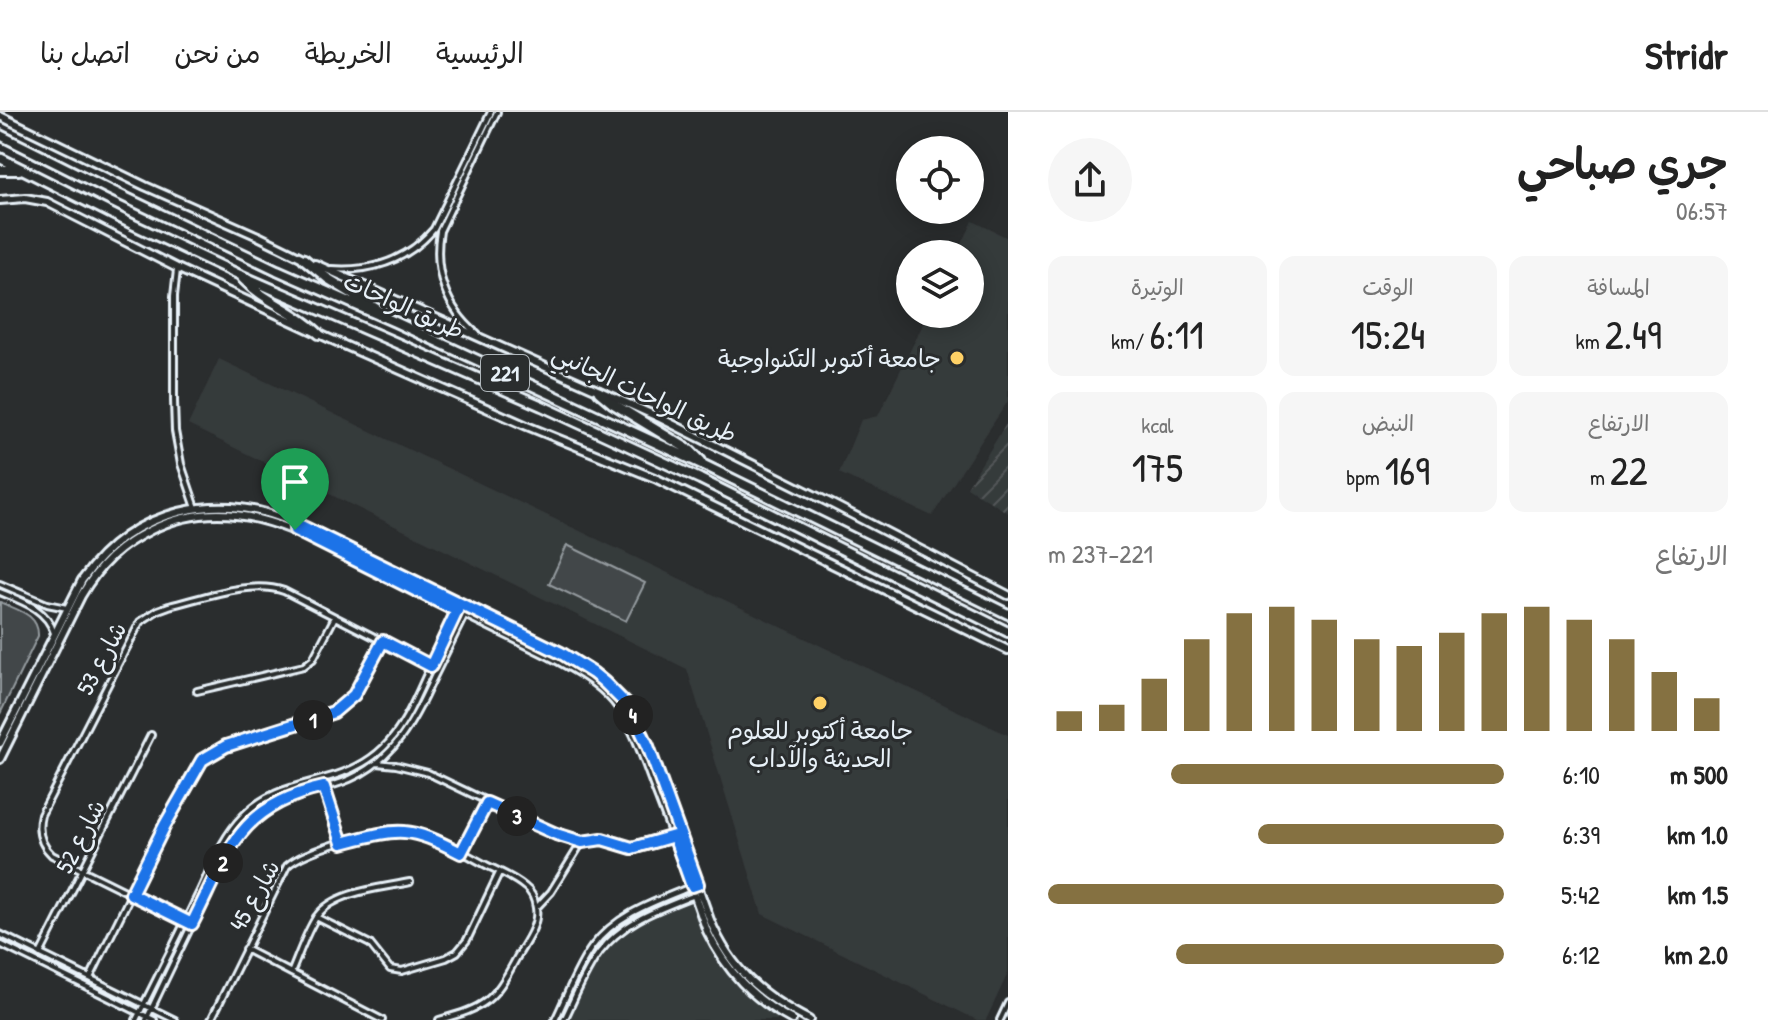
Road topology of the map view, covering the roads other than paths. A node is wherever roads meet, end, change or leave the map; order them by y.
1 (7, 112) edge
2 (494, 112) edge
3 (0, 116) edge
4 (13, 123) junction
5 (0, 135) edge
6 (0, 158) edge
7 (0, 170) edge
8 (29, 172) junction
9 (0, 200) edge
10 (304, 259) junction
11 (177, 268) junction
12 (323, 268) junction
13 (240, 275) junction
14 (395, 322) junction
15 (319, 334) junction
16 (482, 337) junction
17 (599, 392) junction
18 (704, 465) junction
19 (196, 508) junction
20 (296, 527) junction
21 (0, 584) edge
22 (16, 591) junction
23 (0, 592) edge
24 (1008, 595) edge
25 (13, 598) junction
26 (462, 609) junction
27 (71, 610) junction
28 (1008, 614) edge
29 (335, 617) junction
30 (1008, 632) edge
31 (54, 633) junction
32 (383, 641) junction
33 (53, 644) junction
34 (1008, 650) edge
35 (431, 666) junction
36 (423, 682) junction
37 (431, 685) junction
38 (197, 691) dead end
39 (151, 735) dead end
40 (0, 743) edge
41 (0, 759) edge
42 (377, 763) junction
43 (322, 779) junction
44 (324, 787) junction
45 (487, 803) junction
46 (674, 836) junction
47 (582, 842) junction
48 (342, 843) junction
49 (461, 853) junction
50 (83, 870) junction
51 (499, 872) junction
52 (410, 882) dead end
53 (695, 885) junction
54 (698, 893) junction
55 (131, 894) junction
56 (536, 908) junction
57 (316, 917) junction
58 (186, 921) junction
59 (192, 924) junction
60 (0, 934) edge
61 (0, 944) edge
62 (245, 949) junction
63 (40, 954) junction
64 (291, 973) junction
65 (90, 978) junction
66 (1008, 1003) edge
67 (144, 1005) junction
68 (151, 1008) junction
69 (140, 1013) junction
70 (146, 1018) edge
71 (448, 1019) edge
72 (136, 1020) edge
73 (154, 1020) edge
74 (175, 1020) edge
75 (211, 1020) edge
76 (382, 1020) edge
77 (439, 1020) edge
78 (555, 1020) edge
79 (564, 1020) edge
80 (792, 1020) edge
81 (809, 1020) edge
82 (1000, 1020) edge

1 - 4 street
2 - 12 street
2 - 16 street
3 - 4 street, طريق الواحات الجانبي
4 - 10 street, طريق الواحات الجانبي
5 - 14 highway, طريق الواحات / 221
6 - 8 highway, طريق الواحات / 221
7 - 8 highway
8 - 13 highway, طريق الواحات / 221
9 - 11 street
10 - 12 street, طريق الواحات الجانبي
10 - 14 highway
11 - 15 street
11 - 19 street
12 - 16 street, طريق الواحات الجانبي
13 - 15 highway
13 - 30 highway, طريق الواحات / 221
14 - 18 highway, طريق الواحات / 221
15 - 34 street
16 - 17 street, طريق الواحات الجانبي
17 - 18 highway
17 - 24 street, طريق الواحات الجانبي
18 - 28 highway, طريق الواحات / 221
19 - 20 street
19 - 27 street
20 - 26 street
20 - 27 street
21 - 22 street
22 - 25 street
22 - 27 street
23 - 25 street
25 - 31 street
26 - 35 street
26 - 37 street
26 - 46 street
26 - 53 street
27 - 31 street
27 - 33 street
29 - 32 street, شارع 53
29 - 38 street
29 - 50 street, شارع 53
31 - 33 street
32 - 35 street, شارع 53
32 - 55 street
33 - 40 street
33 - 41 street
35 - 36 street
36 - 37 street
36 - 43 street
37 - 42 street
39 - 50 street, شارع 52
42 - 44 street
42 - 45 street
43 - 44 street
43 - 58 street
44 - 48 street
44 - 59 street
45 - 47 street
45 - 49 street
46 - 47 street
46 - 53 street
47 - 56 street
48 - 49 street, شارع 45
48 - 62 street, شارع 45
49 - 51 street, شارع 45
50 - 55 street, شارع 53
50 - 63 street, شارع 52
51 - 56 street, شارع 45
51 - 57 street
52 - 57 street
53 - 54 street
53 - 78 street
54 - 79 street
54 - 80 street
54 - 81 street
55 - 58 street, شارع 53
55 - 65 street
56 - 71 street
57 - 64 street
58 - 59 street, شارع 53
58 - 67 street
59 - 68 street
60 - 63 street
61 - 69 street
62 - 64 street, شارع 45
62 - 75 street, شارع 45
63 - 65 street
64 - 76 street, شارع 45
65 - 67 street
66 - 82 street
67 - 68 street
67 - 69 street
68 - 70 street
68 - 74 street
69 - 70 street
69 - 72 street
70 - 73 street
71 - 77 street

